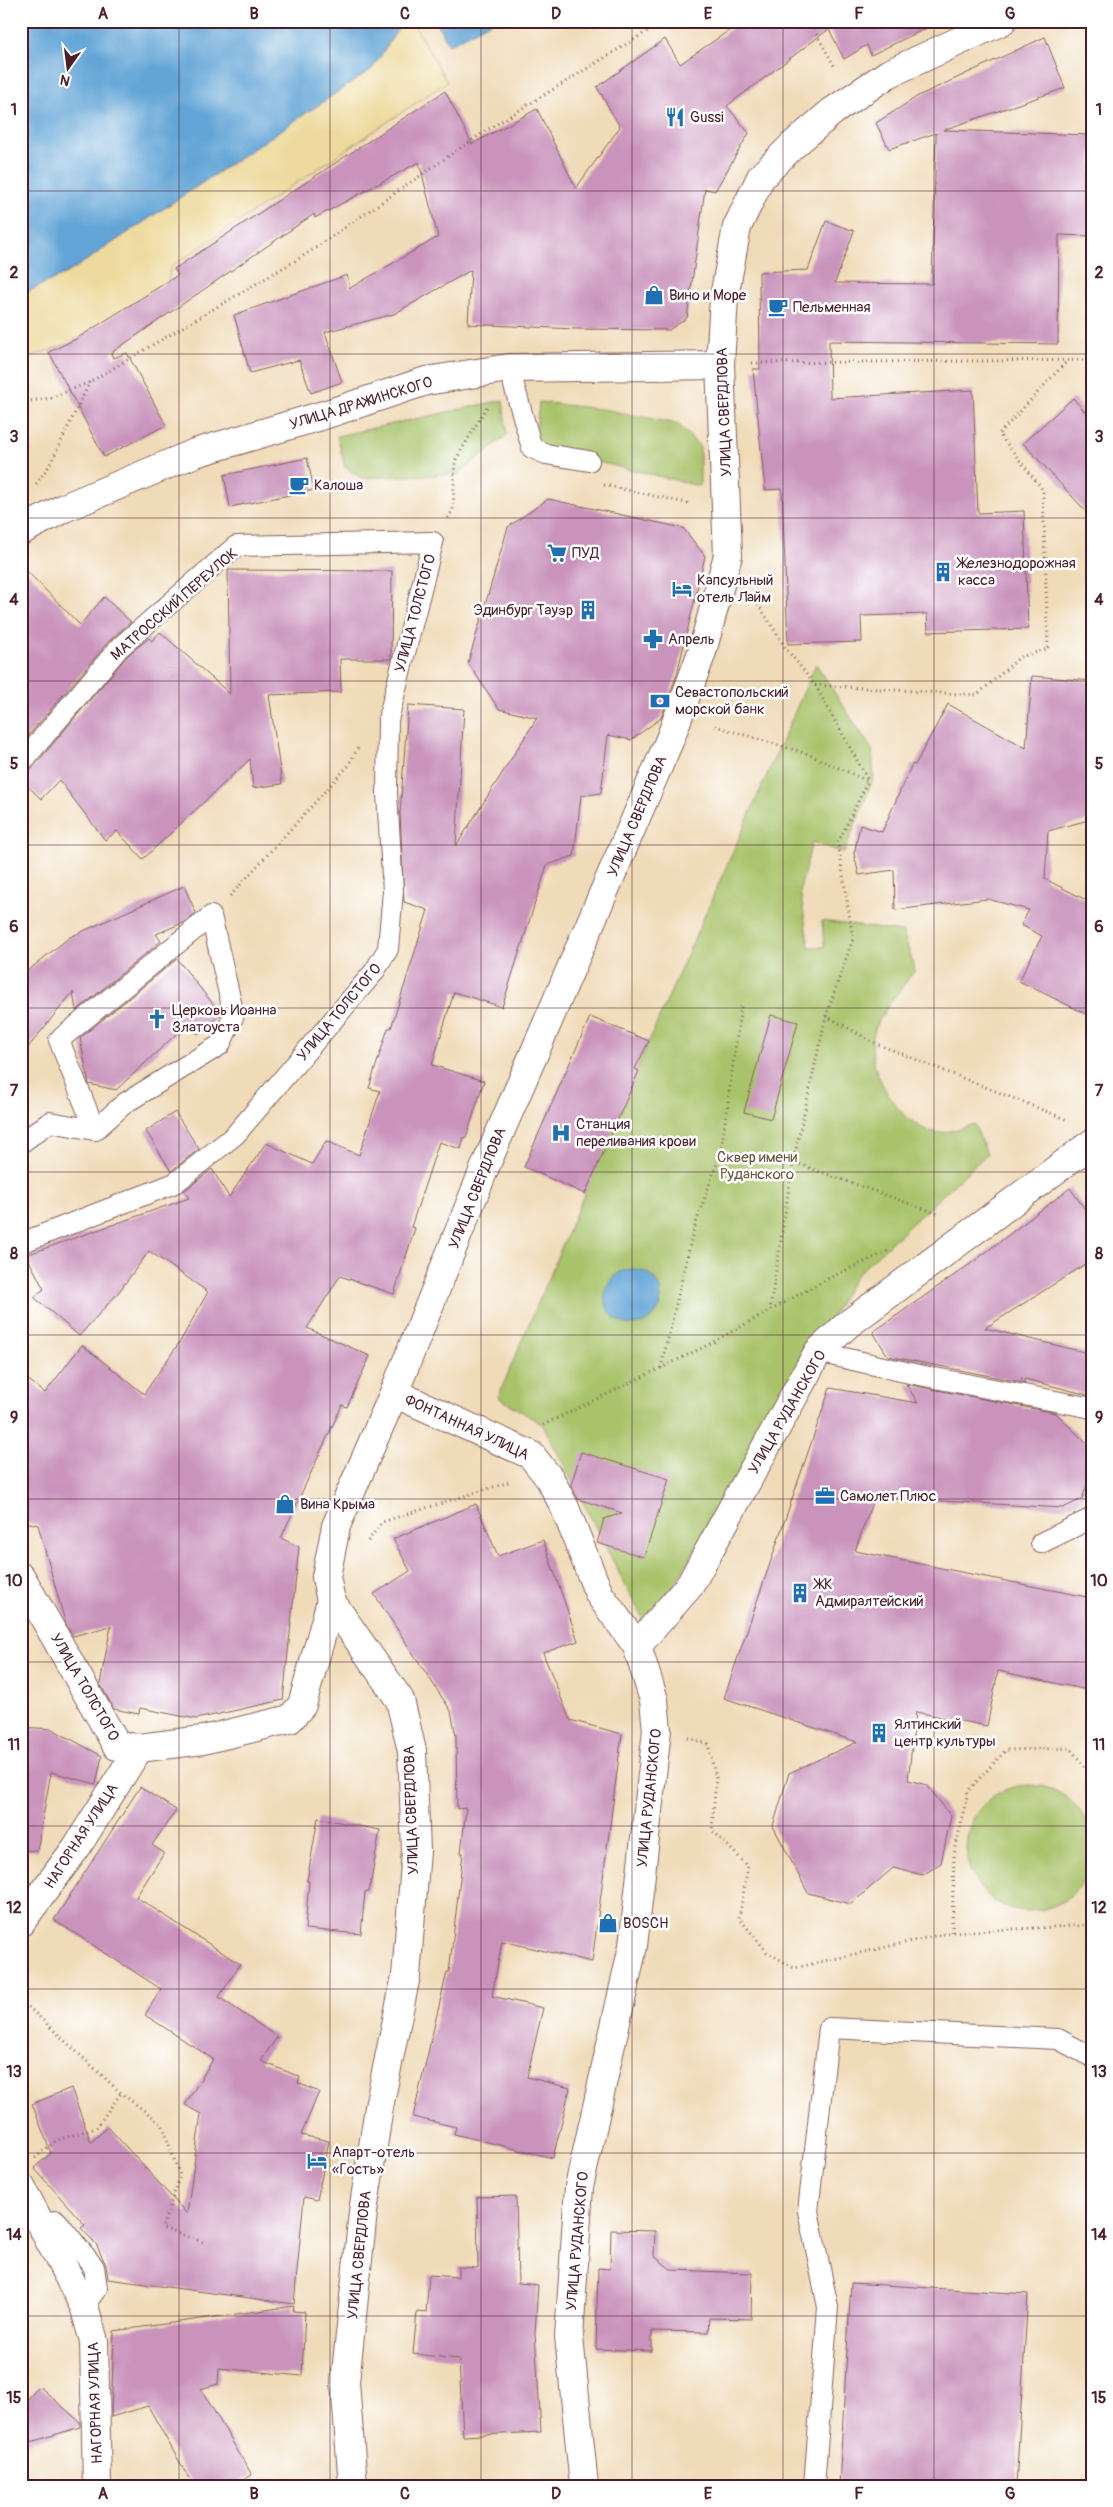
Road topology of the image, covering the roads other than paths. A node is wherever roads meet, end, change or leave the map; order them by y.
1 (1002, 21) edge
2 (720, 365) junction
3 (509, 368) junction
4 (588, 461) dead end
5 (21, 531) edge
6 (433, 542) joint
7 (21, 763) edge
8 (96, 1130) junction
9 (1084, 1133) edge
10 (21, 1143) edge
11 (21, 1244) edge
12 (818, 1352) junction
13 (394, 1393) junction
14 (1092, 1408) edge
15 (1092, 1518) edge
16 (1041, 1543) dead end
17 (21, 1577) edge
18 (331, 1601) junction
19 (637, 1646) junction
20 (139, 1748) junction
21 (21, 1922) edge
22 (1092, 2057) edge
23 (25, 2175) edge
24 (57, 2221) dead end
25 (84, 2306) junction
26 (97, 2486) edge
27 (353, 2486) edge
28 (584, 2486) edge
29 (814, 2486) edge

1 - 2 main road, УЛИЦА СВЕРДЛОВА
2 - 3 main road, УЛИЦА ДРАЖИНСКОГО
2 - 13 main road, УЛИЦА СВЕРДЛОВА
3 - 4 lane
3 - 5 main road, УЛИЦА ДРАЖИНСКОГО
6 - 7 lane, МАТРОССКИЙ ПЕРЕУЛОК
6 - 11 lane, УЛИЦА ТОЛСТОГО
8 - 8 lane
8 - 10 lane
9 - 12 main road, УЛИЦА РУДАНСКОГО
12 - 14 lane
12 - 19 main road, УЛИЦА РУДАНСКОГО
13 - 18 main road, УЛИЦА СВЕРДЛОВА
13 - 19 main road, ФОНТАННАЯ УЛИЦА
15 - 16 lane
17 - 20 main road, УЛИЦА ТОЛСТОГО
18 - 20 main road, УЛИЦА ТОЛСТОГО
18 - 27 main road, УЛИЦА СВЕРДЛОВА
19 - 28 main road, УЛИЦА РУДАНСКОГО
20 - 21 main road, НАГОРНАЯ УЛИЦА
22 - 29 lane
23 - 25 main road, НАГОРНАЯ УЛИЦА
24 - 25 lane
25 - 26 main road, НАГОРНАЯ УЛИЦА

